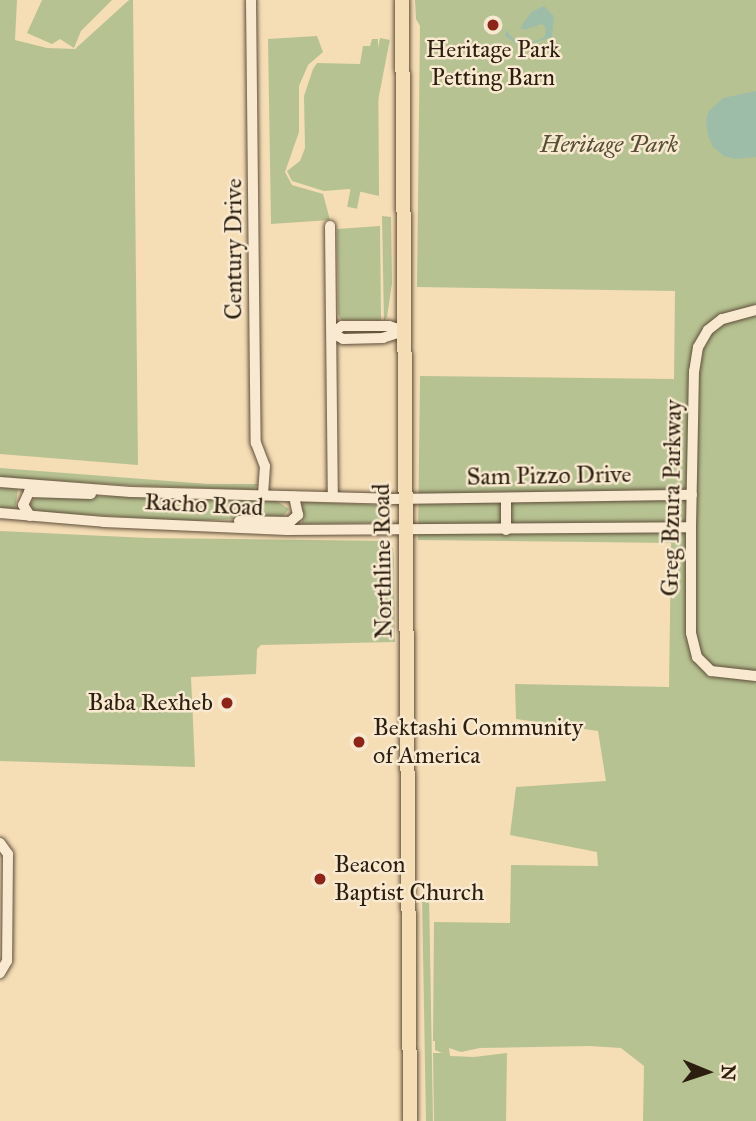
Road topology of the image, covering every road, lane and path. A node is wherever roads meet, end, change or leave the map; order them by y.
1 (251, 0) edge
2 (402, 0) edge
3 (330, 226) dead end
4 (756, 310) edge
5 (404, 331) junction
6 (332, 333) junction
7 (0, 482) edge
8 (118, 491) junction
9 (263, 495) junction
10 (692, 495) junction
11 (294, 496) junction
12 (333, 497) junction
13 (506, 498) junction
14 (406, 499) junction
15 (0, 513) edge
16 (30, 516) junction
17 (187, 526) junction
18 (691, 527) junction
19 (506, 530) junction
20 (406, 531) junction
21 (756, 676) edge
22 (0, 843) edge
23 (1, 972) edge
24 (410, 1121) edge

1 - 9 street, Century Drive
2 - 5 main road, Northline Road
3 - 6 street
4 - 10 street, Greg Bzura Parkway
5 - 6 street
5 - 14 main road, Northline Road
6 - 12 street
7 - 8 street, Racho Road
8 - 9 street, Racho Road
8 - 16 street
9 - 11 street, Racho Road
10 - 13 street, Sam Pizzo Drive
10 - 18 street, Greg Bzura Parkway
11 - 12 street, Racho Road
11 - 17 street
12 - 14 street, Racho Road
13 - 14 street, Sam Pizzo Drive
13 - 19 street
14 - 20 main road, Northline Road
15 - 16 street, Racho Road
16 - 17 street, Racho Road
17 - 20 street, Racho Road
18 - 19 street
18 - 21 street, Greg Bzura Parkway
19 - 20 street
20 - 24 main road, Northline Road
22 - 23 street

